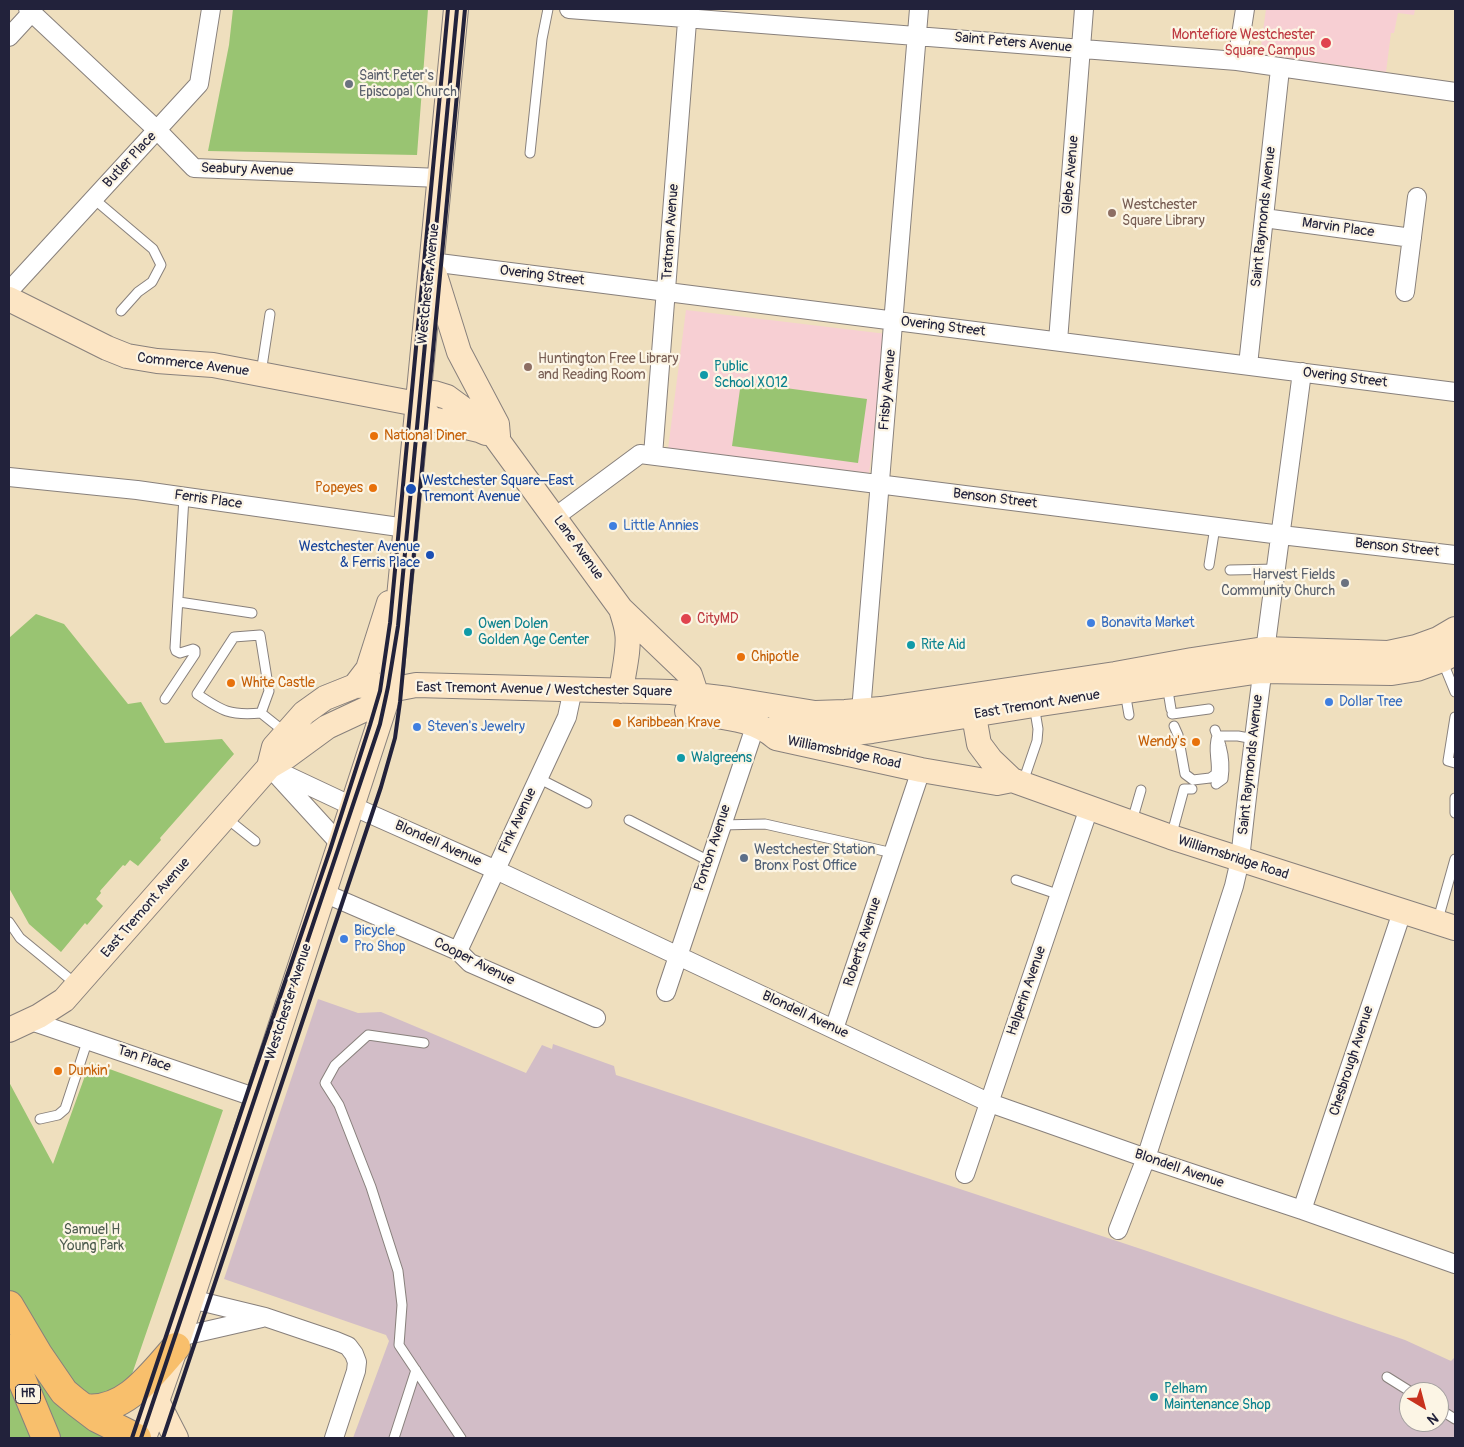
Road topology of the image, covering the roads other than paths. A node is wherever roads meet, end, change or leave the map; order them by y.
1 (211, 9) edge
2 (456, 9) edge
3 (548, 9) edge
4 (569, 9) edge
5 (919, 9) edge
6 (1084, 9) edge
7 (1244, 9) edge
8 (30, 11) edge
9 (687, 13) edge
10 (917, 36) junction
11 (9, 37) edge
12 (1081, 49) junction
13 (1237, 61) junction
14 (1280, 68) junction
15 (1455, 92) edge
16 (157, 130) junction
17 (530, 153) dead end
18 (440, 178) junction
19 (1417, 197) dead end
20 (94, 199) junction
21 (1264, 218) junction
22 (1412, 238) junction
23 (432, 262) junction
24 (9, 291) edge
25 (666, 292) junction
26 (1405, 292) dead end
27 (9, 299) edge
28 (121, 311) dead end
29 (270, 314) dead end
30 (893, 321) junction
31 (1058, 341) junction
32 (1248, 365) junction
33 (1302, 372) junction
34 (261, 374) junction
35 (1455, 392) edge
36 (417, 404) junction
37 (445, 422) junction
38 (498, 440) junction
39 (413, 454) junction
40 (653, 455) junction
41 (9, 477) edge
42 (880, 485) junction
43 (184, 497) junction
44 (555, 517) junction
45 (1215, 527) junction
46 (406, 528) junction
47 (1281, 535) junction
48 (1455, 554) edge
49 (403, 559) junction
50 (1209, 565) dead end
51 (1277, 569) junction
52 (1230, 570) dead end
53 (178, 602) junction
54 (621, 609) junction
55 (252, 613) dead end
56 (1455, 629) edge
57 (1451, 653) edge
58 (1263, 660) junction
59 (1167, 685) junction
60 (355, 686) junction
61 (573, 689) junction
62 (390, 690) junction
63 (621, 691) junction
64 (1455, 692) edge
65 (165, 699) dead end
66 (700, 704) junction
67 (972, 705) junction
68 (1034, 705) junction
69 (1209, 709) dead end
70 (861, 711) junction
71 (261, 713) junction
72 (1455, 717) edge
73 (762, 720) junction
74 (1174, 726) dead end
75 (286, 733) junction
76 (1216, 733) junction
77 (1254, 738) junction
78 (1455, 762) edge
79 (269, 767) junction
80 (920, 770) junction
81 (538, 778) junction
82 (1017, 782) junction
83 (1216, 784) dead end
84 (1188, 789) dead end
85 (1141, 790) dead end
86 (1455, 798) edge
87 (587, 803) dead end
88 (352, 806) junction
89 (1089, 808) junction
90 (1455, 813) edge
91 (224, 817) junction
92 (629, 820) dead end
93 (1131, 823) junction
94 (721, 825) junction
95 (1171, 837) junction
96 (255, 841) dead end
97 (340, 844) junction
98 (893, 852) junction
99 (1455, 859) edge
100 (1240, 860) junction
101 (709, 861) junction
102 (496, 870) junction
103 (1016, 880) dead end
104 (324, 893) junction
105 (1060, 895) junction
106 (1402, 912) junction
107 (9, 922) edge
108 (1446, 926) edge
109 (458, 951) junction
110 (678, 956) junction
111 (78, 986) junction
112 (666, 992) dead end
113 (596, 1018) dead end
114 (30, 1021) junction
115 (834, 1029) junction
116 (9, 1030) edge
117 (88, 1039) junction
118 (424, 1043) dead end
119 (257, 1098) junction
120 (990, 1102) junction
121 (40, 1119) dead end
122 (1146, 1158) junction
123 (965, 1174) dead end
124 (1302, 1210) junction
125 (1118, 1230) dead end
126 (1455, 1264) edge
127 (192, 1299) junction
128 (9, 1305) edge
129 (264, 1317) junction
130 (177, 1342) junction
131 (9, 1349) edge
132 (416, 1370) junction
133 (1387, 1377) dead end
134 (1399, 1384) edge
135 (157, 1401) junction
136 (85, 1408) junction
137 (46, 1438) edge
138 (137, 1438) edge
139 (144, 1438) edge
140 (176, 1438) edge
141 (334, 1438) edge
142 (394, 1438) edge
143 (462, 1438) edge

1 - 16 street, Butler Place
2 - 18 main road, Westchester Avenue
3 - 17 lane
4 - 9 street, Saint Peters Avenue
5 - 10 street, Frisby Avenue
6 - 12 street, Glebe Avenue
7 - 13 street
8 - 11 street
8 - 16 street, Seabury Avenue
9 - 10 street, Saint Peters Avenue
9 - 25 street, Tratman Avenue
10 - 12 street, Saint Peters Avenue
10 - 30 street, Frisby Avenue
12 - 13 street, Saint Peters Avenue
12 - 31 street, Glebe Avenue
13 - 14 street, Saint Peters Avenue
14 - 15 street, Saint Peters Avenue
14 - 21 street, Saint Raymonds Avenue
16 - 18 street, Seabury Avenue
16 - 20 street, Butler Place
18 - 23 main road, Westchester Avenue
19 - 22 street
20 - 24 street, Butler Place
20 - 28 lane
21 - 22 street, Marvin Place
21 - 32 street, Saint Raymonds Avenue
22 - 26 street
23 - 25 street, Overing Street
23 - 36 main road, Westchester Avenue
23 - 38 main road
25 - 30 street, Overing Street
25 - 40 street, Tratman Avenue
27 - 34 main road, Commerce Avenue
29 - 34 lane
30 - 31 street, Overing Street
30 - 42 street, Frisby Avenue
31 - 32 street, Overing Street
32 - 33 street, Overing Street
33 - 35 street, Overing Street
33 - 47 street, Saint Raymonds Avenue
34 - 36 main road, Commerce Avenue
36 - 37 main road, Lane Avenue
36 - 38 main road, Lane Avenue
36 - 39 main road, Westchester Avenue
37 - 38 main road, Lane Avenue
37 - 39 main road
38 - 44 main road, Lane Avenue
39 - 46 main road, Westchester Avenue
40 - 42 street, Benson Street
40 - 44 street, Benson Street
41 - 43 street, Ferris Place
42 - 45 street, Benson Street
42 - 70 street, Frisby Avenue
43 - 46 street, Ferris Place
43 - 53 lane
44 - 54 main road, Lane Avenue
45 - 47 street, Benson Street
45 - 50 lane
46 - 49 main road, Westchester Avenue
47 - 48 street, Benson Street
47 - 51 street, Saint Raymonds Avenue
49 - 60 main road, Westchester Avenue
49 - 62 main road, Westchester Avenue
51 - 52 lane
51 - 58 street, Saint Raymonds Avenue
53 - 55 lane
53 - 65 lane
54 - 63 main road, Lane Avenue
54 - 66 main road, Lane Avenue
56 - 58 main road, East Tremont Avenue
57 - 58 main road, East Tremont Avenue
57 - 64 lane
58 - 59 main road, East Tremont Avenue
58 - 67 main road, East Tremont Avenue
58 - 77 street, Saint Raymonds Avenue
59 - 68 main road, East Tremont Avenue
59 - 69 lane
60 - 62 main road, East Tremont Avenue
60 - 75 main road, East Tremont Avenue
61 - 62 main road, East Tremont Avenue / Westchester Square
61 - 63 main road, East Tremont Avenue / Westchester Square
61 - 81 street, Fink Avenue
62 - 79 main road, East Tremont Avenue
62 - 88 main road, Westchester Avenue
63 - 66 main road, East Tremont Avenue / Westchester Square
66 - 73 main road, East Tremont Avenue
67 - 68 main road, East Tremont Avenue
67 - 70 main road, East Tremont Avenue
67 - 73 main road, East Tremont Avenue
67 - 82 main road, Williamsbridge Road
68 - 82 lane
70 - 73 main road, East Tremont Avenue
71 - 71 lane
71 - 75 lane
72 - 78 lane
73 - 80 main road, Williamsbridge Road
73 - 94 street, Ponton Avenue
74 - 76 lane
75 - 79 main road, East Tremont Avenue
76 - 77 lane
76 - 83 lane
77 - 100 street, Saint Raymonds Avenue
79 - 88 street, Blondell Avenue
79 - 91 main road, East Tremont Avenue
79 - 97 street
80 - 82 main road, Williamsbridge Road
80 - 98 street, Roberts Avenue
81 - 87 lane
81 - 102 street, Fink Avenue
82 - 89 main road, Williamsbridge Road
84 - 95 lane
85 - 93 lane
86 - 90 lane
88 - 97 main road, Westchester Avenue
88 - 102 street, Blondell Avenue
89 - 93 main road, Williamsbridge Road
89 - 105 street, Halperin Avenue
91 - 96 lane
91 - 111 main road, East Tremont Avenue
92 - 101 lane
93 - 95 main road, Williamsbridge Road
94 - 98 lane
94 - 101 street, Ponton Avenue
95 - 100 main road, Williamsbridge Road
97 - 104 main road, Westchester Avenue
98 - 115 street, Roberts Avenue
99 - 108 lane
100 - 106 main road, Williamsbridge Road
100 - 122 street, Saint Raymonds Avenue
101 - 110 street, Ponton Avenue
102 - 109 street, Fink Avenue
102 - 110 street, Blondell Avenue
103 - 105 lane
104 - 109 street, Cooper Avenue
104 - 119 main road, Westchester Avenue
105 - 120 street, Halperin Avenue
106 - 108 main road, Williamsbridge Road
106 - 124 street, Chesbrough Avenue
107 - 111 lane
109 - 113 street, Cooper Avenue
110 - 112 street, Ponton Avenue
110 - 115 street, Blondell Avenue
111 - 114 main road, East Tremont Avenue
114 - 116 main road, East Tremont Avenue
114 - 117 street, Tan Place
115 - 120 street, Blondell Avenue
117 - 119 street, Tan Place
117 - 121 lane
118 - 132 lane
119 - 127 main road, Westchester Avenue
120 - 122 street, Blondell Avenue
120 - 123 street, Halperin Avenue
122 - 124 street, Blondell Avenue
122 - 125 street, Saint Raymonds Avenue
124 - 126 street, Blondell Avenue
127 - 129 street
127 - 130 main road, Westchester Avenue
128 - 136 highway
129 - 130 street
129 - 141 street
130 - 135 main road, Westchester Avenue
130 - 136 highway
131 - 137 highway, HR
132 - 142 lane
132 - 143 lane
133 - 134 lane
135 - 139 main road, Westchester Avenue
135 - 140 main road
136 - 138 highway

